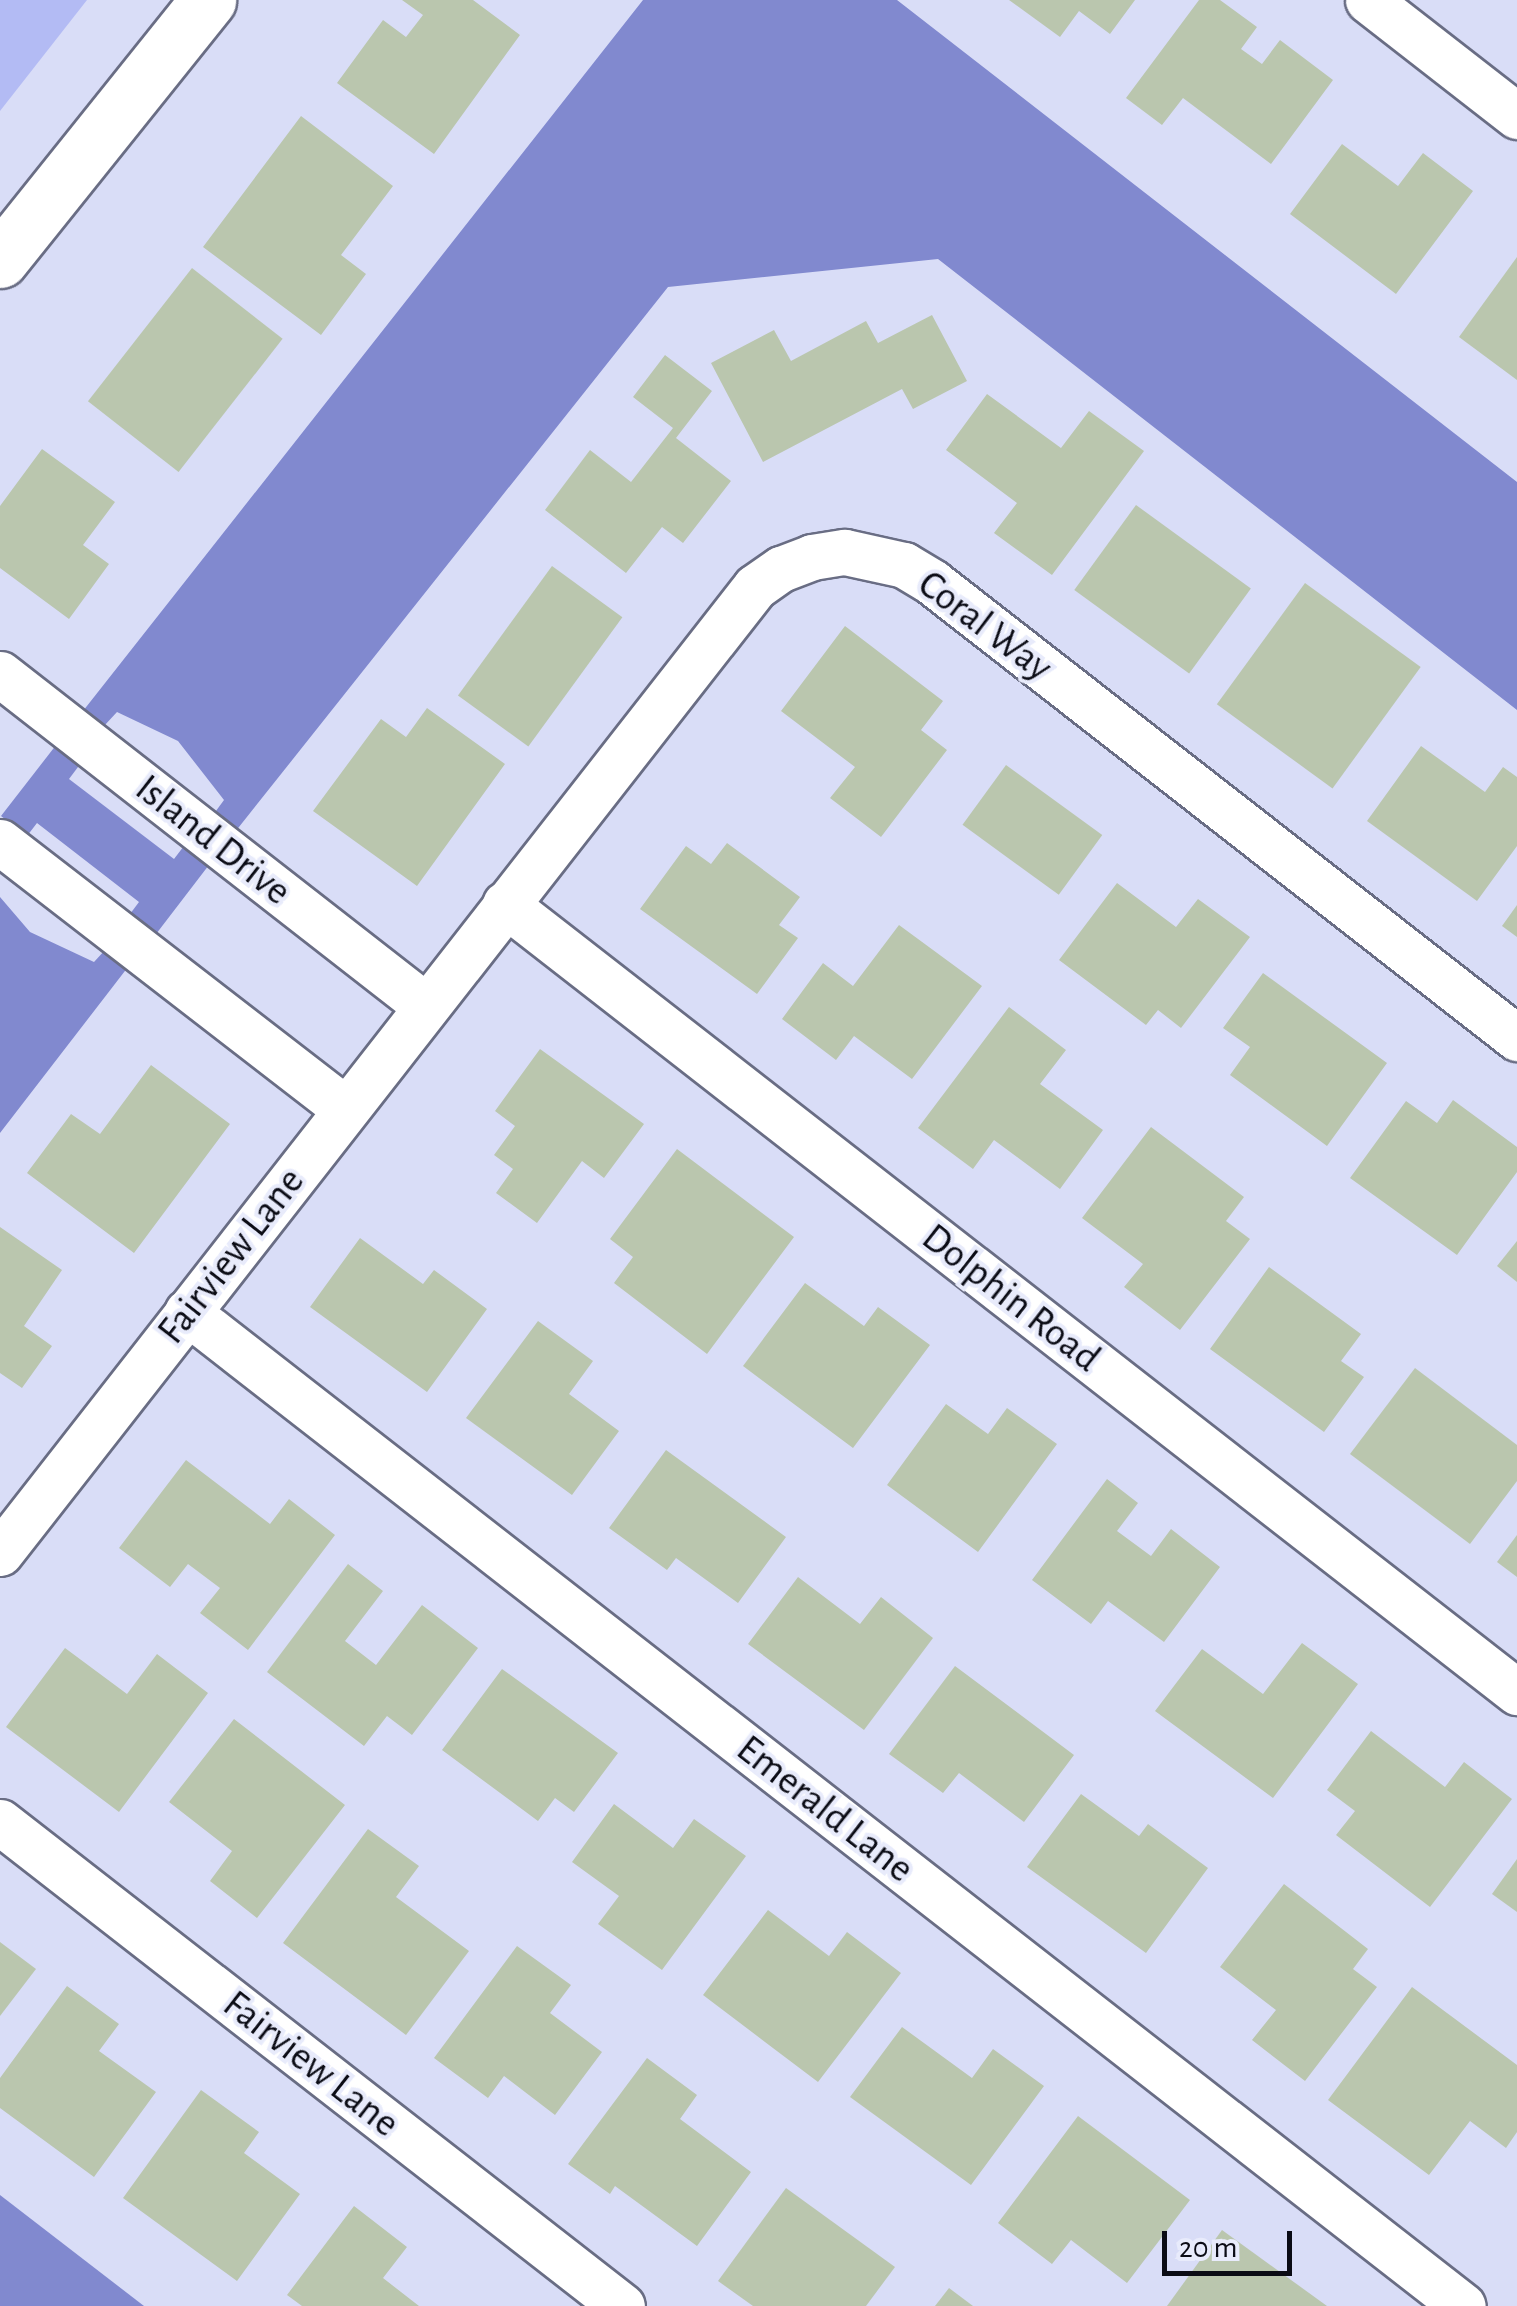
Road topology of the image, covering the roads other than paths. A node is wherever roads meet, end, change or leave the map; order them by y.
1 (208, 0) edge
2 (1368, 0) edge
3 (1517, 116) edge
4 (0, 260) edge
5 (0, 674) edge
6 (0, 842) edge
7 (505, 904) junction
8 (426, 1006) junction
9 (1517, 1038) edge
10 (345, 1109) junction
11 (187, 1312) junction
12 (0, 1553) edge
13 (1517, 1692) edge
14 (0, 1822) edge
15 (622, 2306) edge
16 (1464, 2306) edge

1 - 4 main road
2 - 3 street
5 - 8 street, Island Drive
6 - 10 street
7 - 8 street, Coral Way
7 - 9 street, Coral Way
7 - 13 street, Dolphin Road
8 - 10 street, Fairview Lane
10 - 11 street, Fairview Lane
11 - 12 street, Fairview Lane
11 - 16 street, Emerald Lane
14 - 15 street, Fairview Lane

